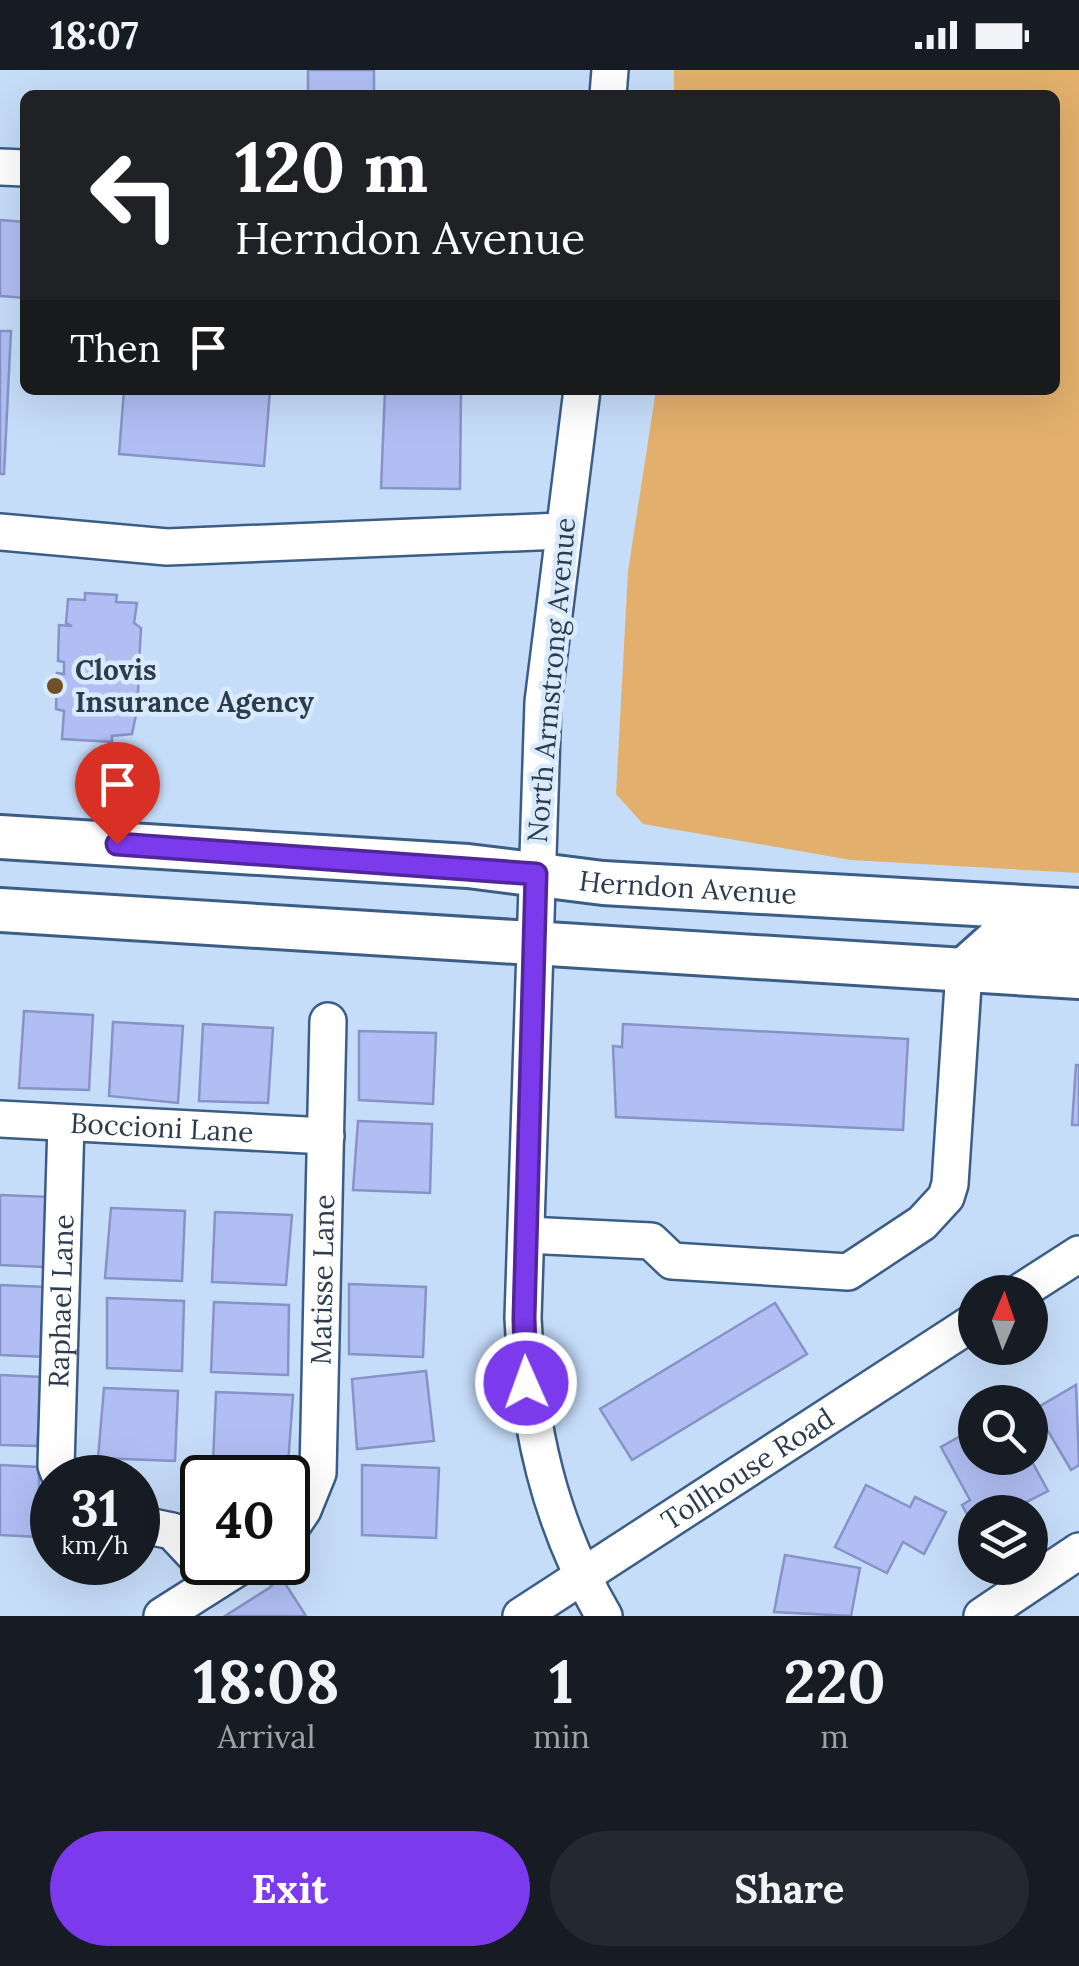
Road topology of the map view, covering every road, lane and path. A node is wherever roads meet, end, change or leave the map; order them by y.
1 (581, 395) edge
2 (561, 531) junction
3 (0, 532) edge
4 (0, 838) edge
5 (536, 874) junction
6 (0, 910) edge
7 (1079, 910) edge
8 (1079, 940) edge
9 (533, 941) junction
10 (964, 970) junction
11 (1079, 976) edge
12 (328, 1021) dead end
13 (0, 1119) edge
14 (66, 1123) junction
15 (326, 1136) junction
16 (526, 1234) junction
17 (1079, 1254) edge
18 (1046, 1275) edge
19 (958, 1332) edge
20 (56, 1455) edge
21 (310, 1493) edge
22 (1079, 1551) edge
23 (582, 1578) junction
24 (211, 1585) edge
25 (162, 1616) edge
26 (521, 1616) edge
27 (604, 1616) edge
28 (982, 1616) edge

1 - 2 street, North Armstrong Avenue
2 - 3 street
2 - 5 street, North Armstrong Avenue
4 - 5 main road, Herndon Avenue
5 - 7 main road, Herndon Avenue
5 - 9 street, North Armstrong Avenue
6 - 9 main road
8 - 10 main road
9 - 10 main road
9 - 16 street, North Armstrong Avenue
10 - 11 main road
10 - 16 street
12 - 15 street, Matisse Lane
13 - 14 street, Boccioni Lane
14 - 15 street, Boccioni Lane
14 - 20 street, Raphael Lane
15 - 21 street, Matisse Lane
16 - 23 street, North Armstrong Avenue
17 - 18 street
19 - 23 street, Tollhouse Road
22 - 28 street
23 - 26 street, Tollhouse Road
23 - 27 street, North Armstrong Avenue
24 - 25 street

